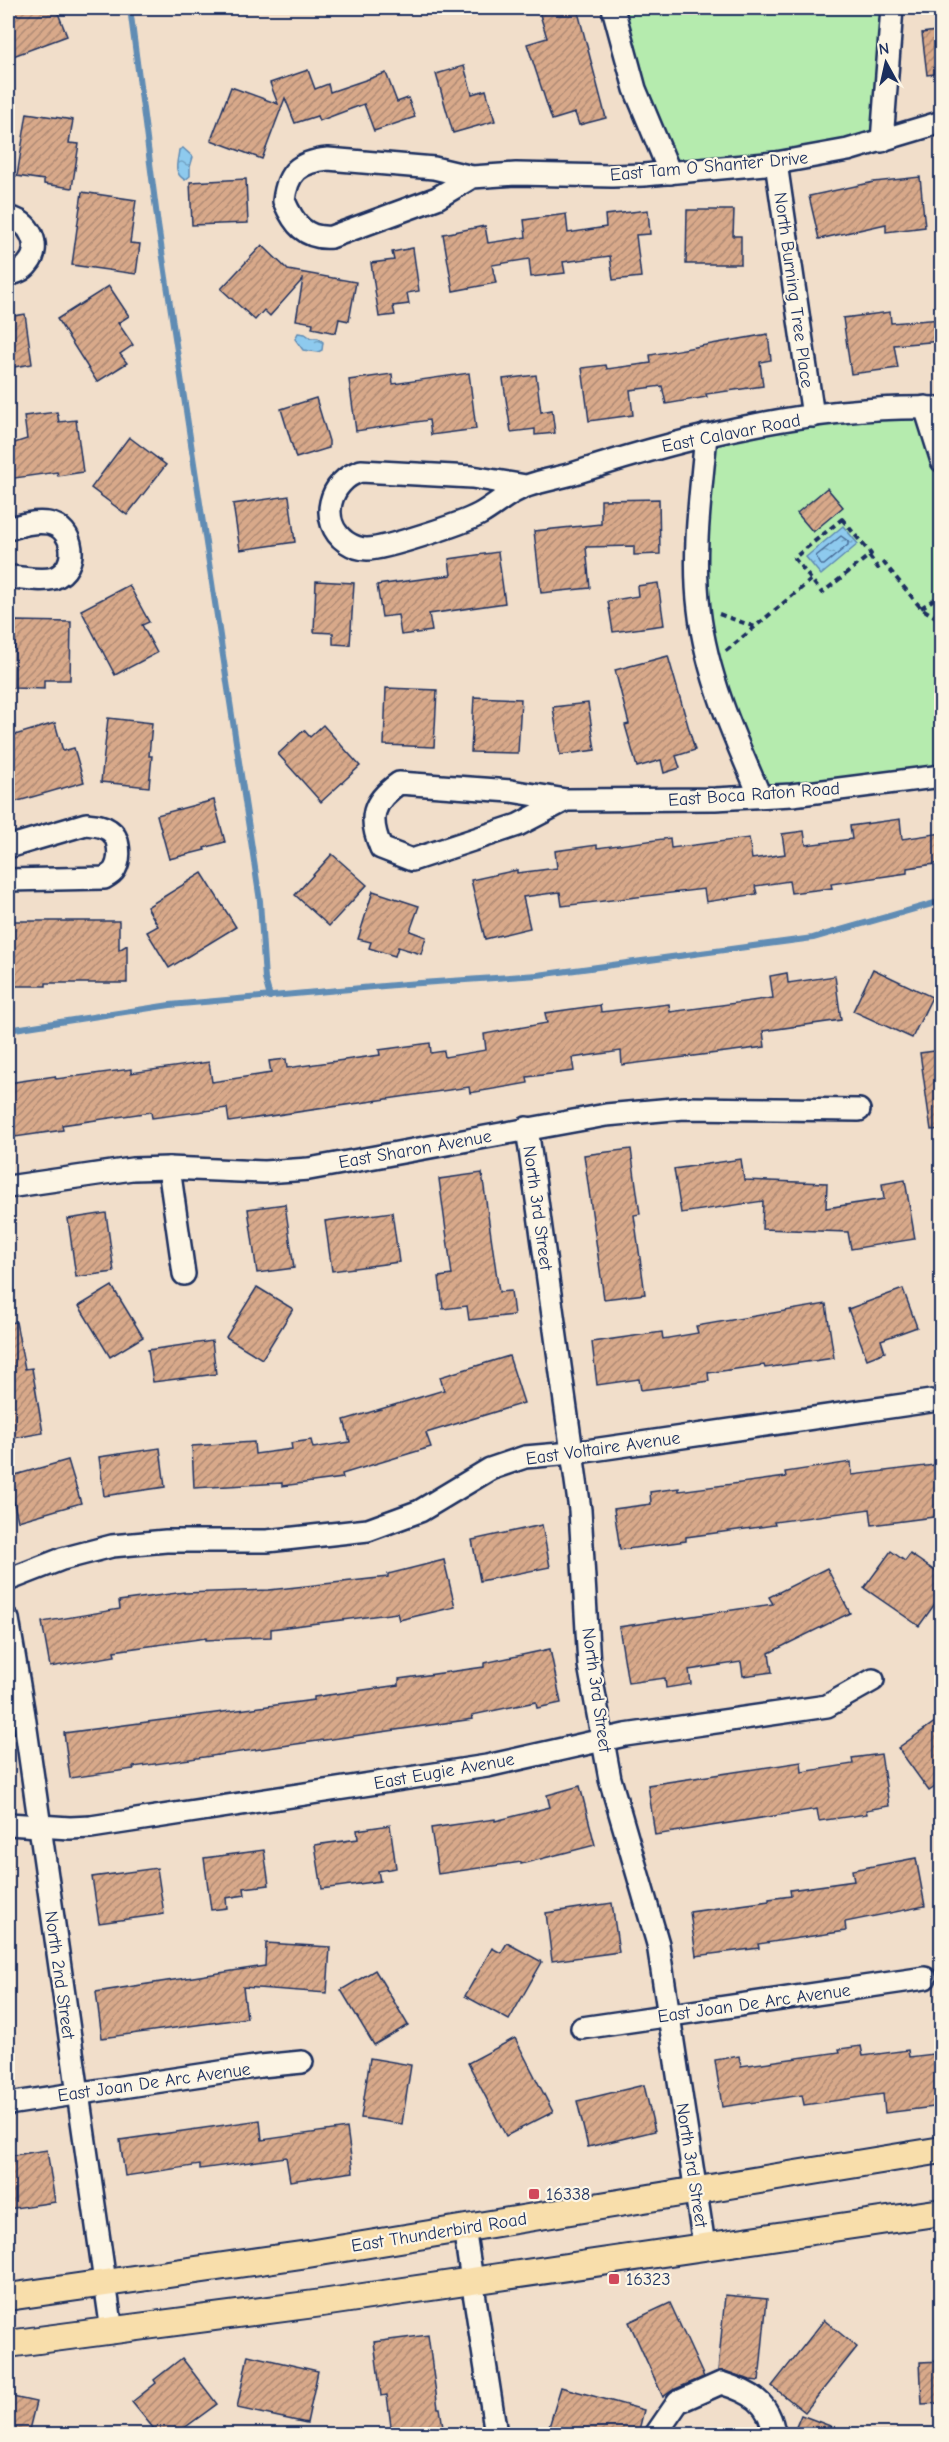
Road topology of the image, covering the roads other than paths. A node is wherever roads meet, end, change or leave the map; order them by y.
1 (613, 8) edge
2 (892, 8) edge
3 (942, 122) edge
4 (882, 141) junction
5 (776, 163) junction
6 (670, 173) junction
7 (472, 177) junction
8 (8, 218) edge
9 (8, 275) edge
10 (933, 408) edge
11 (813, 416) junction
12 (706, 435) junction
13 (942, 461) edge
14 (525, 486) junction
15 (8, 529) edge
16 (8, 577) edge
17 (942, 776) edge
18 (760, 796) junction
19 (566, 800) junction
20 (8, 847) edge
21 (8, 880) edge
22 (859, 1110) dead end
23 (527, 1128) junction
24 (169, 1168) junction
25 (8, 1187) edge
26 (184, 1274) dead end
27 (931, 1401) dead end
28 (572, 1453) junction
29 (8, 1580) edge
30 (8, 1619) edge
31 (873, 1680) dead end
32 (603, 1740) junction
33 (8, 1824) edge
34 (39, 1827) junction
35 (925, 1978) dead end
36 (670, 2015) junction
37 (582, 2028) dead end
38 (302, 2062) dead end
39 (77, 2094) junction
40 (8, 2104) edge
41 (942, 2151) edge
42 (696, 2191) junction
43 (942, 2212) edge
44 (464, 2228) junction
45 (704, 2245) junction
46 (472, 2281) junction
47 (105, 2283) junction
48 (8, 2297) edge
49 (112, 2331) junction
50 (8, 2344) edge
51 (496, 2434) edge
52 (656, 2434) edge
53 (774, 2434) edge

1 - 6 street
2 - 4 street
3 - 4 street, East Tam O Shanter Drive
4 - 5 street, East Tam O Shanter Drive
5 - 6 street, East Tam O Shanter Drive
5 - 11 street, North Burning Tree Place
6 - 7 street, East Tam O Shanter Drive
7 - 7 street, East Tam O Shanter Drive
8 - 9 street
10 - 11 street, East Calavar Road
10 - 13 street
11 - 12 street, East Calavar Road
12 - 14 street, East Calavar Road
12 - 18 street
14 - 14 street, East Calavar Road
15 - 16 street
17 - 18 street, East Boca Raton Road
18 - 19 street, East Boca Raton Road
19 - 19 street, East Boca Raton Road
20 - 21 street
22 - 23 street, East Sharon Avenue
23 - 24 street, East Sharon Avenue
23 - 28 street, North 3rd Street
24 - 25 street, East Sharon Avenue
24 - 26 street
27 - 28 street, East Voltaire Avenue
28 - 29 street, East Voltaire Avenue
28 - 32 street, North 3rd Street
30 - 34 street, North 2nd Street
31 - 32 street, East Eugie Avenue
32 - 34 street, East Eugie Avenue
32 - 36 street, North 3rd Street
33 - 34 street, East Eugie Avenue
34 - 39 street, North 2nd Street
35 - 36 street, East Joan De Arc Avenue
36 - 37 street, East Joan De Arc Avenue
36 - 42 street, North 3rd Street
38 - 39 street, East Joan De Arc Avenue
39 - 40 street, East Joan De Arc Avenue
39 - 47 street, North 2nd Street
41 - 42 main road, East Thunderbird Road
42 - 44 main road, East Thunderbird Road
42 - 45 street, North 3rd Street
43 - 45 main road
44 - 46 street
44 - 47 main road, East Thunderbird Road
45 - 46 main road
46 - 49 main road
46 - 51 street
47 - 48 main road, East Thunderbird Road
47 - 49 street, North 2nd Street
49 - 50 main road
52 - 53 street

